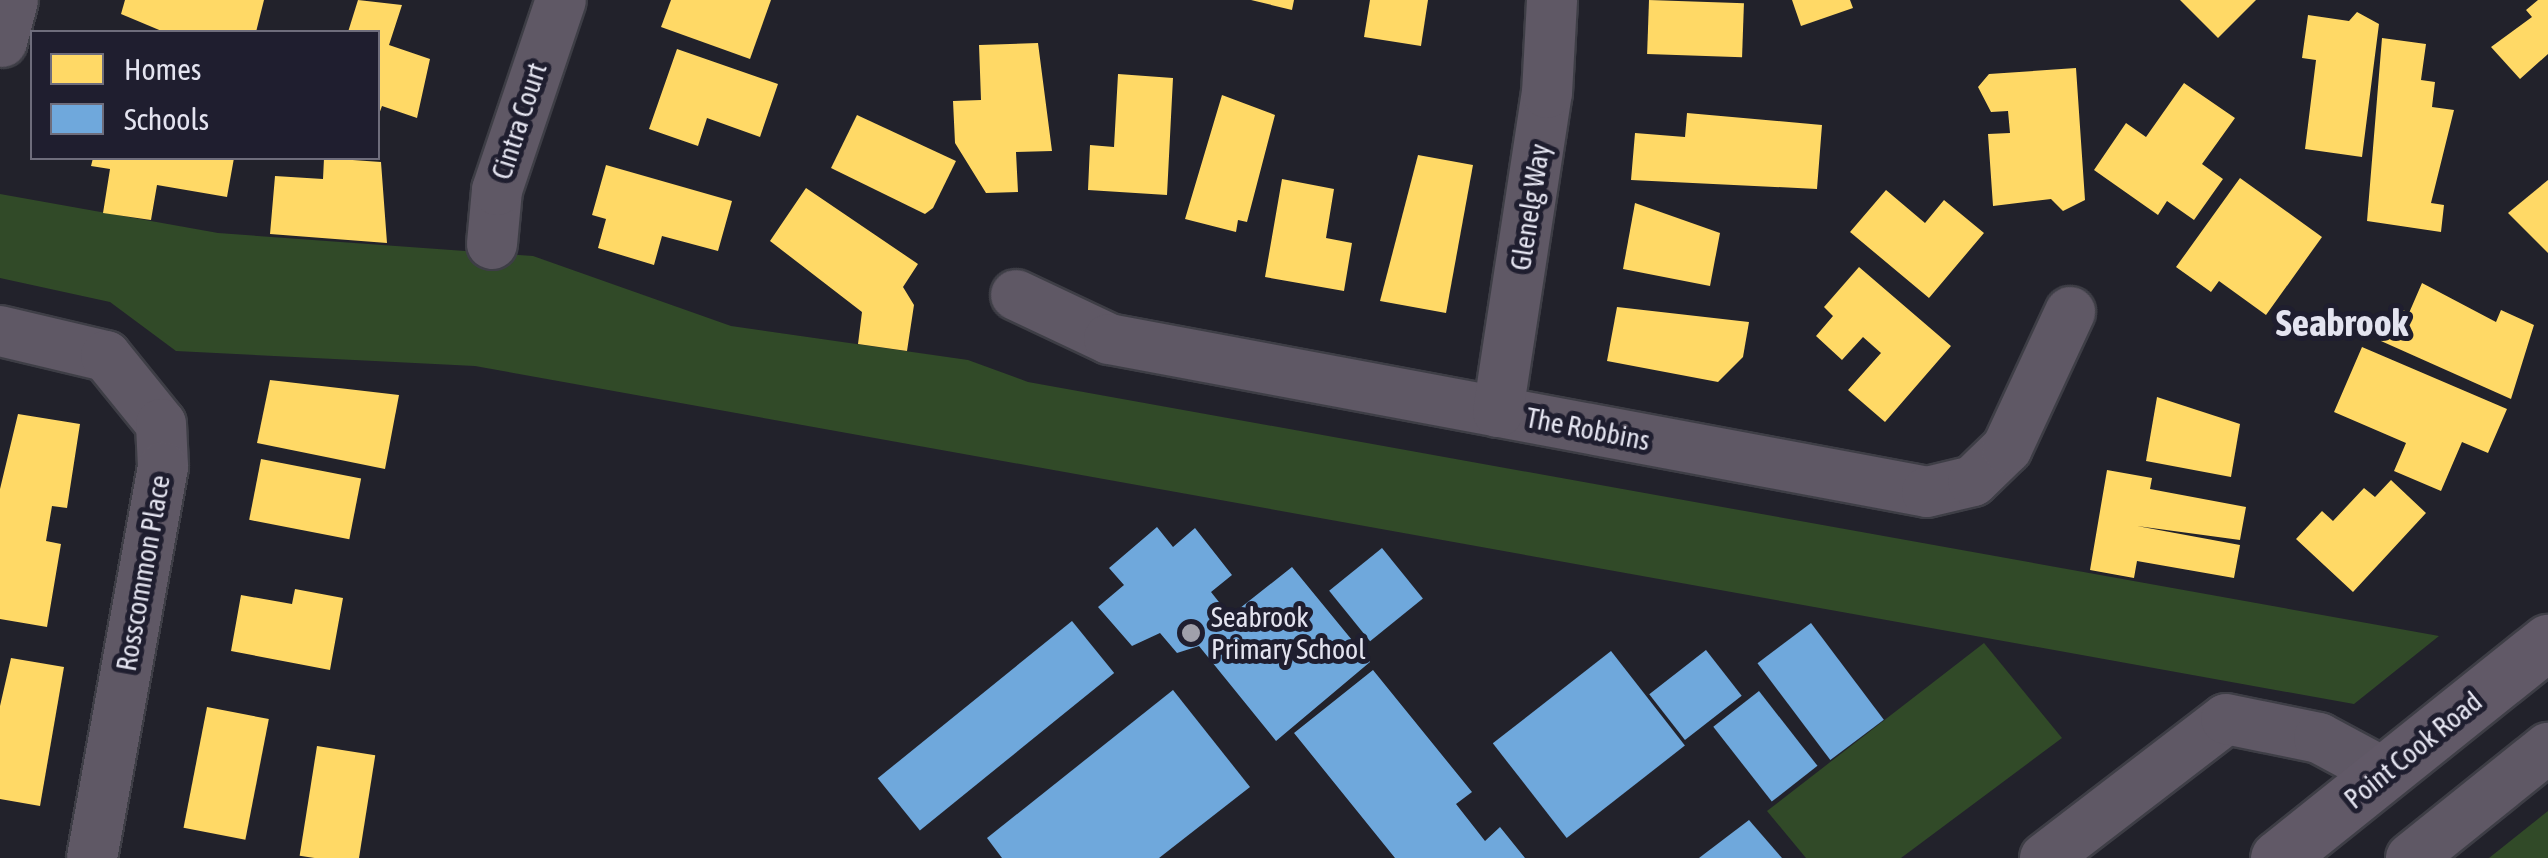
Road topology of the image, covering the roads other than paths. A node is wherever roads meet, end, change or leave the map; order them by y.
1 (561, 0) edge
2 (1552, 0) edge
3 (492, 244) dead end
4 (1016, 295) dead end
5 (2070, 312) dead end
6 (0, 330) edge
7 (1498, 412) junction
8 (2548, 642) edge
9 (2548, 748) edge
10 (2384, 773) junction
11 (92, 858) edge
12 (2045, 858) edge
13 (2278, 858) edge
14 (2411, 858) edge

1 - 3 street, Cintra Court
2 - 7 street, Glenelg Way
4 - 7 street, The Robbins
5 - 7 street, The Robbins
6 - 11 street, Rosscommon Place
8 - 10 main road, Point Cook Road
9 - 14 street
10 - 12 street
10 - 13 main road, Point Cook Road

